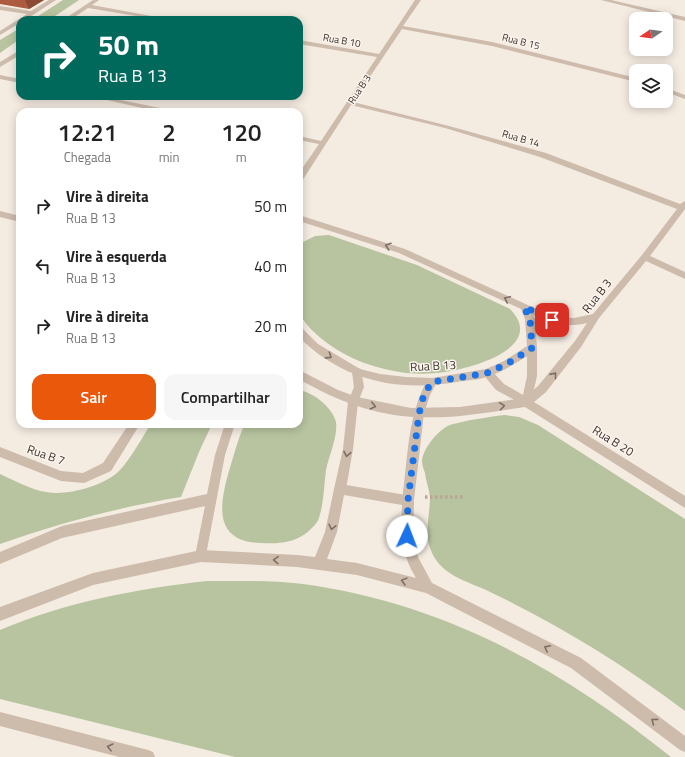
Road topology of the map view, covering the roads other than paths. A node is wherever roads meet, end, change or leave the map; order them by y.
1 (53, 0) edge
2 (96, 0) edge
3 (418, 0) edge
4 (604, 0) edge
5 (87, 6) junction
6 (0, 8) edge
7 (32, 13) junction
8 (27, 16) edge
9 (72, 16) edge
10 (146, 16) edge
11 (685, 19) edge
12 (16, 23) edge
13 (400, 27) junction
14 (0, 33) edge
15 (303, 43) edge
16 (16, 55) edge
17 (381, 56) junction
18 (0, 65) edge
19 (0, 77) edge
20 (629, 78) edge
21 (16, 80) edge
22 (673, 93) edge
23 (685, 97) edge
24 (112, 100) edge
25 (349, 103) junction
26 (150, 108) edge
27 (303, 139) edge
28 (323, 143) junction
29 (303, 173) edge
30 (683, 205) edge
31 (0, 214) edge
32 (16, 218) edge
33 (303, 219) edge
34 (645, 257) junction
35 (685, 276) edge
36 (524, 307) junction
37 (596, 316) junction
38 (303, 336) edge
39 (532, 348) junction
40 (357, 372) junction
41 (487, 373) junction
42 (303, 376) edge
43 (432, 382) junction
44 (353, 402) junction
45 (526, 402) junction
46 (419, 414) junction
47 (132, 428) edge
48 (229, 428) edge
49 (0, 452) edge
50 (340, 489) junction
51 (211, 498) junction
52 (408, 500) junction
53 (685, 502) edge
54 (201, 556) junction
55 (0, 558) edge
56 (319, 564) junction
57 (428, 587) junction
58 (0, 614) edge
59 (0, 719) edge
60 (685, 745) edge
61 (148, 757) edge

1 - 7 street
2 - 5 street
3 - 13 street, Rua B 3
4 - 11 street
5 - 9 street
5 - 10 street
6 - 7 street
7 - 8 street
12 - 14 street
13 - 17 street, Rua B 3
13 - 20 street, Rua B 15
15 - 17 street, Rua B 10
16 - 18 street
17 - 25 street, Rua B 3
19 - 21 street
22 - 23 street
24 - 26 street
25 - 28 street, Rua B 3
25 - 30 street, Rua B 14
27 - 28 street
28 - 29 street, Rua B 3
30 - 34 street, Rua B 3
31 - 32 street
36 -> 33 street
34 - 35 street
34 - 37 street, Rua B 3
36 - 37 street
36 - 39 street
45 -> 37 street, Rua B 3
38 -> 40 street, Rua B 13
39 - 41 street, Rua B 13
39 - 45 street
40 - 43 street, Rua B 13
40 - 44 street
41 - 43 street, Rua B 13
41 - 45 street, Rua B 20
42 - 44 street
43 - 46 street
44 -> 46 street
44 -> 50 street
46 -> 45 street
45 - 53 street, Rua B 20
46 - 52 street
47 - 49 street, Rua B 7
48 - 51 street
50 - 52 street
50 -> 56 street
51 - 54 street
51 - 55 street
52 - 57 street
56 -> 54 street
54 - 58 street
57 -> 56 street
60 -> 57 street
61 -> 59 street

